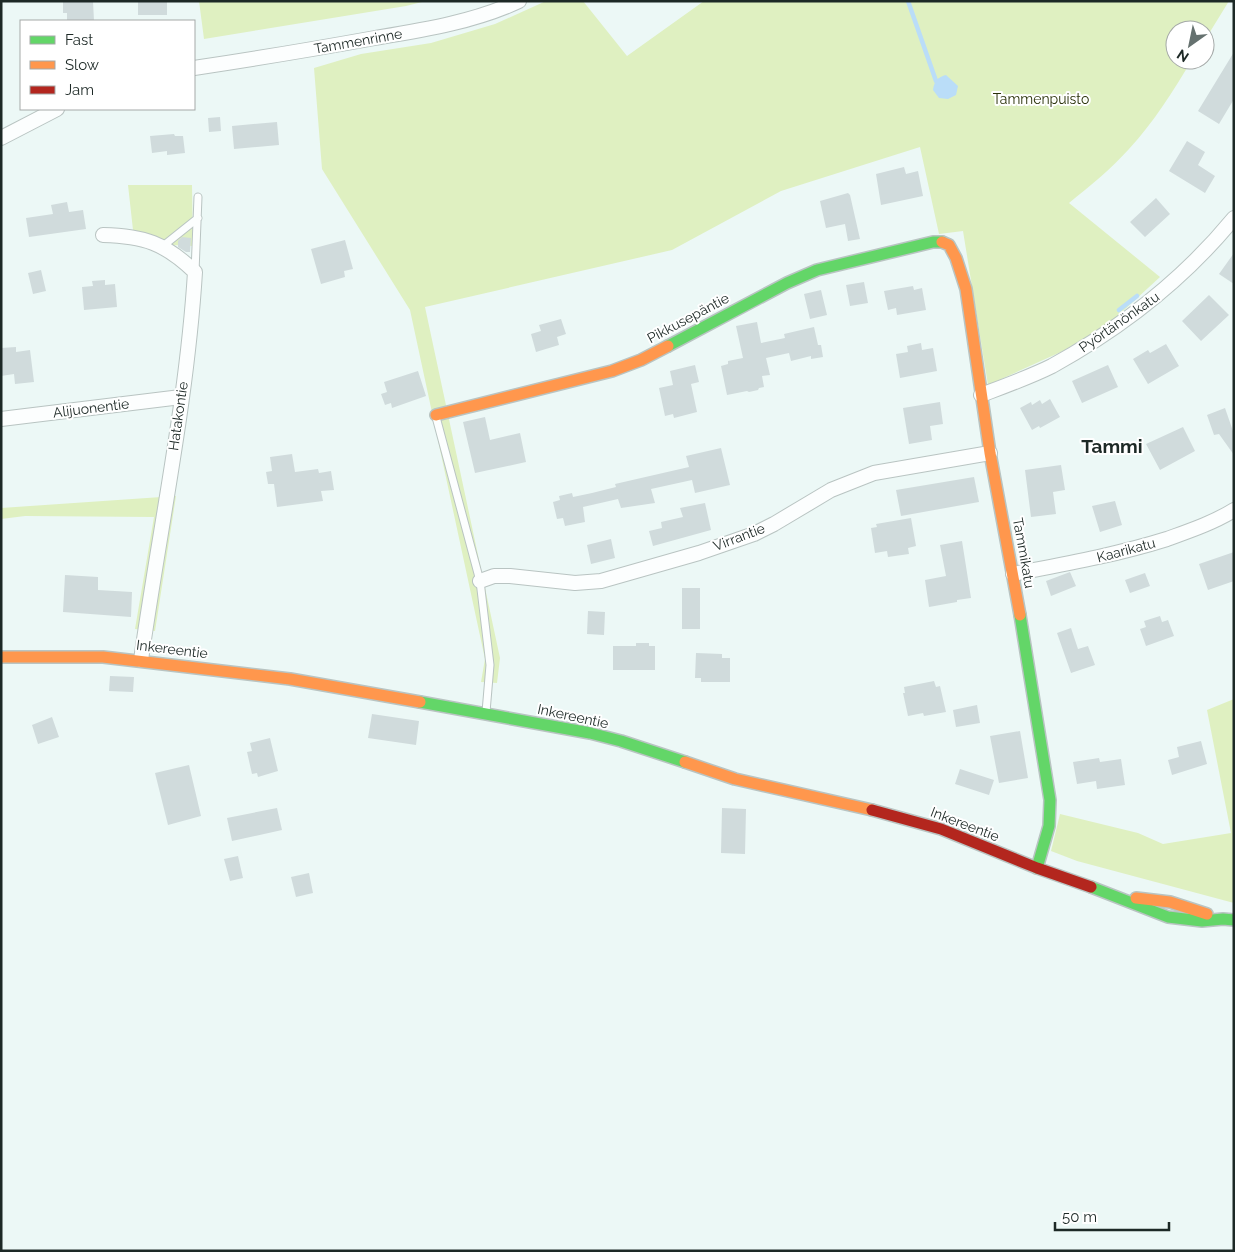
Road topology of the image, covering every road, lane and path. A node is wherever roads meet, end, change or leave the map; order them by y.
1 (518, 1) edge
2 (195, 68) edge
3 (56, 110) edge
4 (1, 138) edge
5 (198, 197) dead end
6 (198, 218) junction
7 (1234, 218) edge
8 (103, 235) dead end
9 (949, 245) joint
10 (163, 246) junction
11 (195, 272) junction
12 (982, 395) junction
13 (181, 398) junction
14 (436, 415) joint
15 (1, 419) edge
16 (990, 453) junction
17 (1234, 510) edge
18 (1013, 574) junction
19 (480, 581) junction
20 (1, 657) edge
21 (141, 660) junction
22 (486, 715) junction
23 (1037, 868) junction
24 (1228, 919) edge

1 - 2 street, Tammenrinne
3 - 4 street
5 - 6 lane
6 - 10 lane
6 - 11 lane
7 - 12 street, Pyörtänönkatu
8 - 10 street
9 - 12 street, Tammikatu
9 - 14 street, Pikkusepäntie
10 - 11 street
11 - 13 street, Hatakontie
12 - 16 street, Tammikatu
13 - 15 street, Alijuonentie
13 - 21 street, Hatakontie
14 - 19 lane
16 - 18 street, Tammikatu
16 - 19 street, Virrantie
17 - 18 street, Kaarikatu
18 - 23 street, Tammikatu
19 - 22 lane
20 - 21 street, Inkereentie
21 - 22 street, Inkereentie
22 - 23 street, Inkereentie
23 - 24 street, Inkereentie

